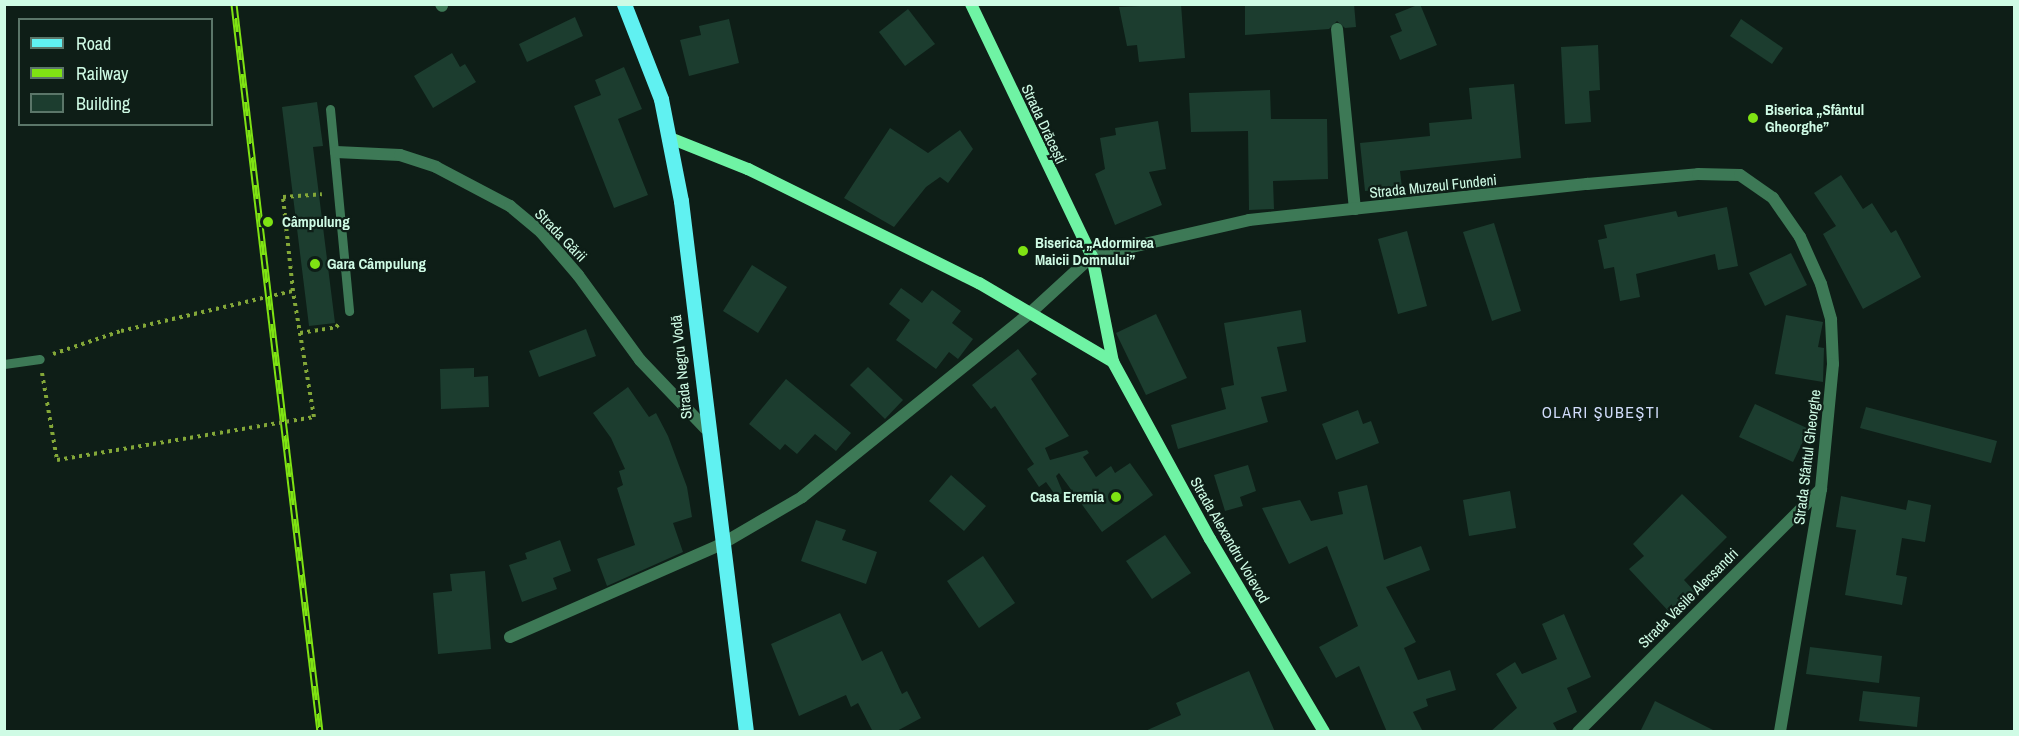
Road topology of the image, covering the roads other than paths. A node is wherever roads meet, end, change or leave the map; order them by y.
1 (624, 4) edge
2 (971, 4) edge
3 (1337, 30) dead end
4 (330, 109) dead end
5 (670, 138) junction
6 (336, 152) junction
7 (1773, 198) joint
8 (1355, 209) junction
9 (1092, 256) junction
10 (349, 311) road end
11 (1029, 314) junction
12 (40, 359) road end
13 (1113, 362) junction
14 (4, 364) edge
15 (706, 429) junction
16 (1821, 489) junction
17 (720, 544) junction
18 (510, 637) dead end
19 (746, 732) edge
20 (1324, 732) edge
21 (1578, 732) edge
22 (1780, 732) edge

1 - 5 main road, Strada Negru Vodă
2 - 9 main road, Strada Drăcești
3 - 8 street
4 - 6 lane
5 - 11 main road
5 - 15 main road, Strada Negru Vodă
6 - 10 lane
6 - 15 street, Strada Gării
7 - 8 street, Strada Muzeul Fundeni
7 - 16 street, Strada Sfântul Gheorghe
8 - 9 street, Strada Muzeul Fundeni
9 - 11 street
9 - 13 main road, Strada Drăcești
11 - 13 main road
11 - 17 street
12 - 14 lane
13 - 20 main road, Strada Alexandru Voievod
15 - 17 main road, Strada Negru Vodă
16 - 21 street, Strada Vasile Alecsandri
16 - 22 street, Strada Sfântul Gheorghe
17 - 18 street
17 - 19 main road, Strada Negru Vodă

